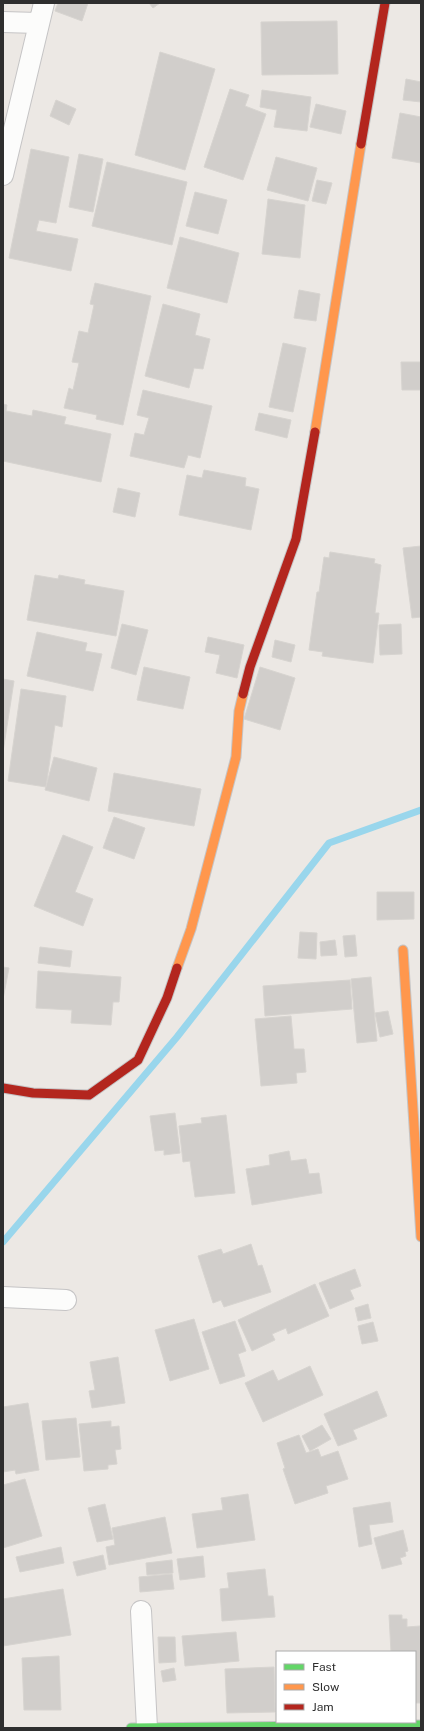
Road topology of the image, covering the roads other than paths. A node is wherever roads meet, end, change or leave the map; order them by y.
1 (44, 3) edge
2 (385, 3) edge
3 (3, 22) edge
4 (38, 23) junction
5 (3, 175) edge
6 (403, 950) dead end
7 (3, 1088) edge
8 (421, 1237) edge
9 (3, 1297) edge
10 (66, 1300) dead end
11 (140, 1611) dead end
12 (421, 1725) edge
13 (131, 1728) edge
14 (147, 1728) edge

1 - 4 street
2 - 7 street
3 - 4 street
4 - 5 street
6 - 8 street
9 - 10 street
11 - 14 street
12 - 14 street
13 - 14 street

